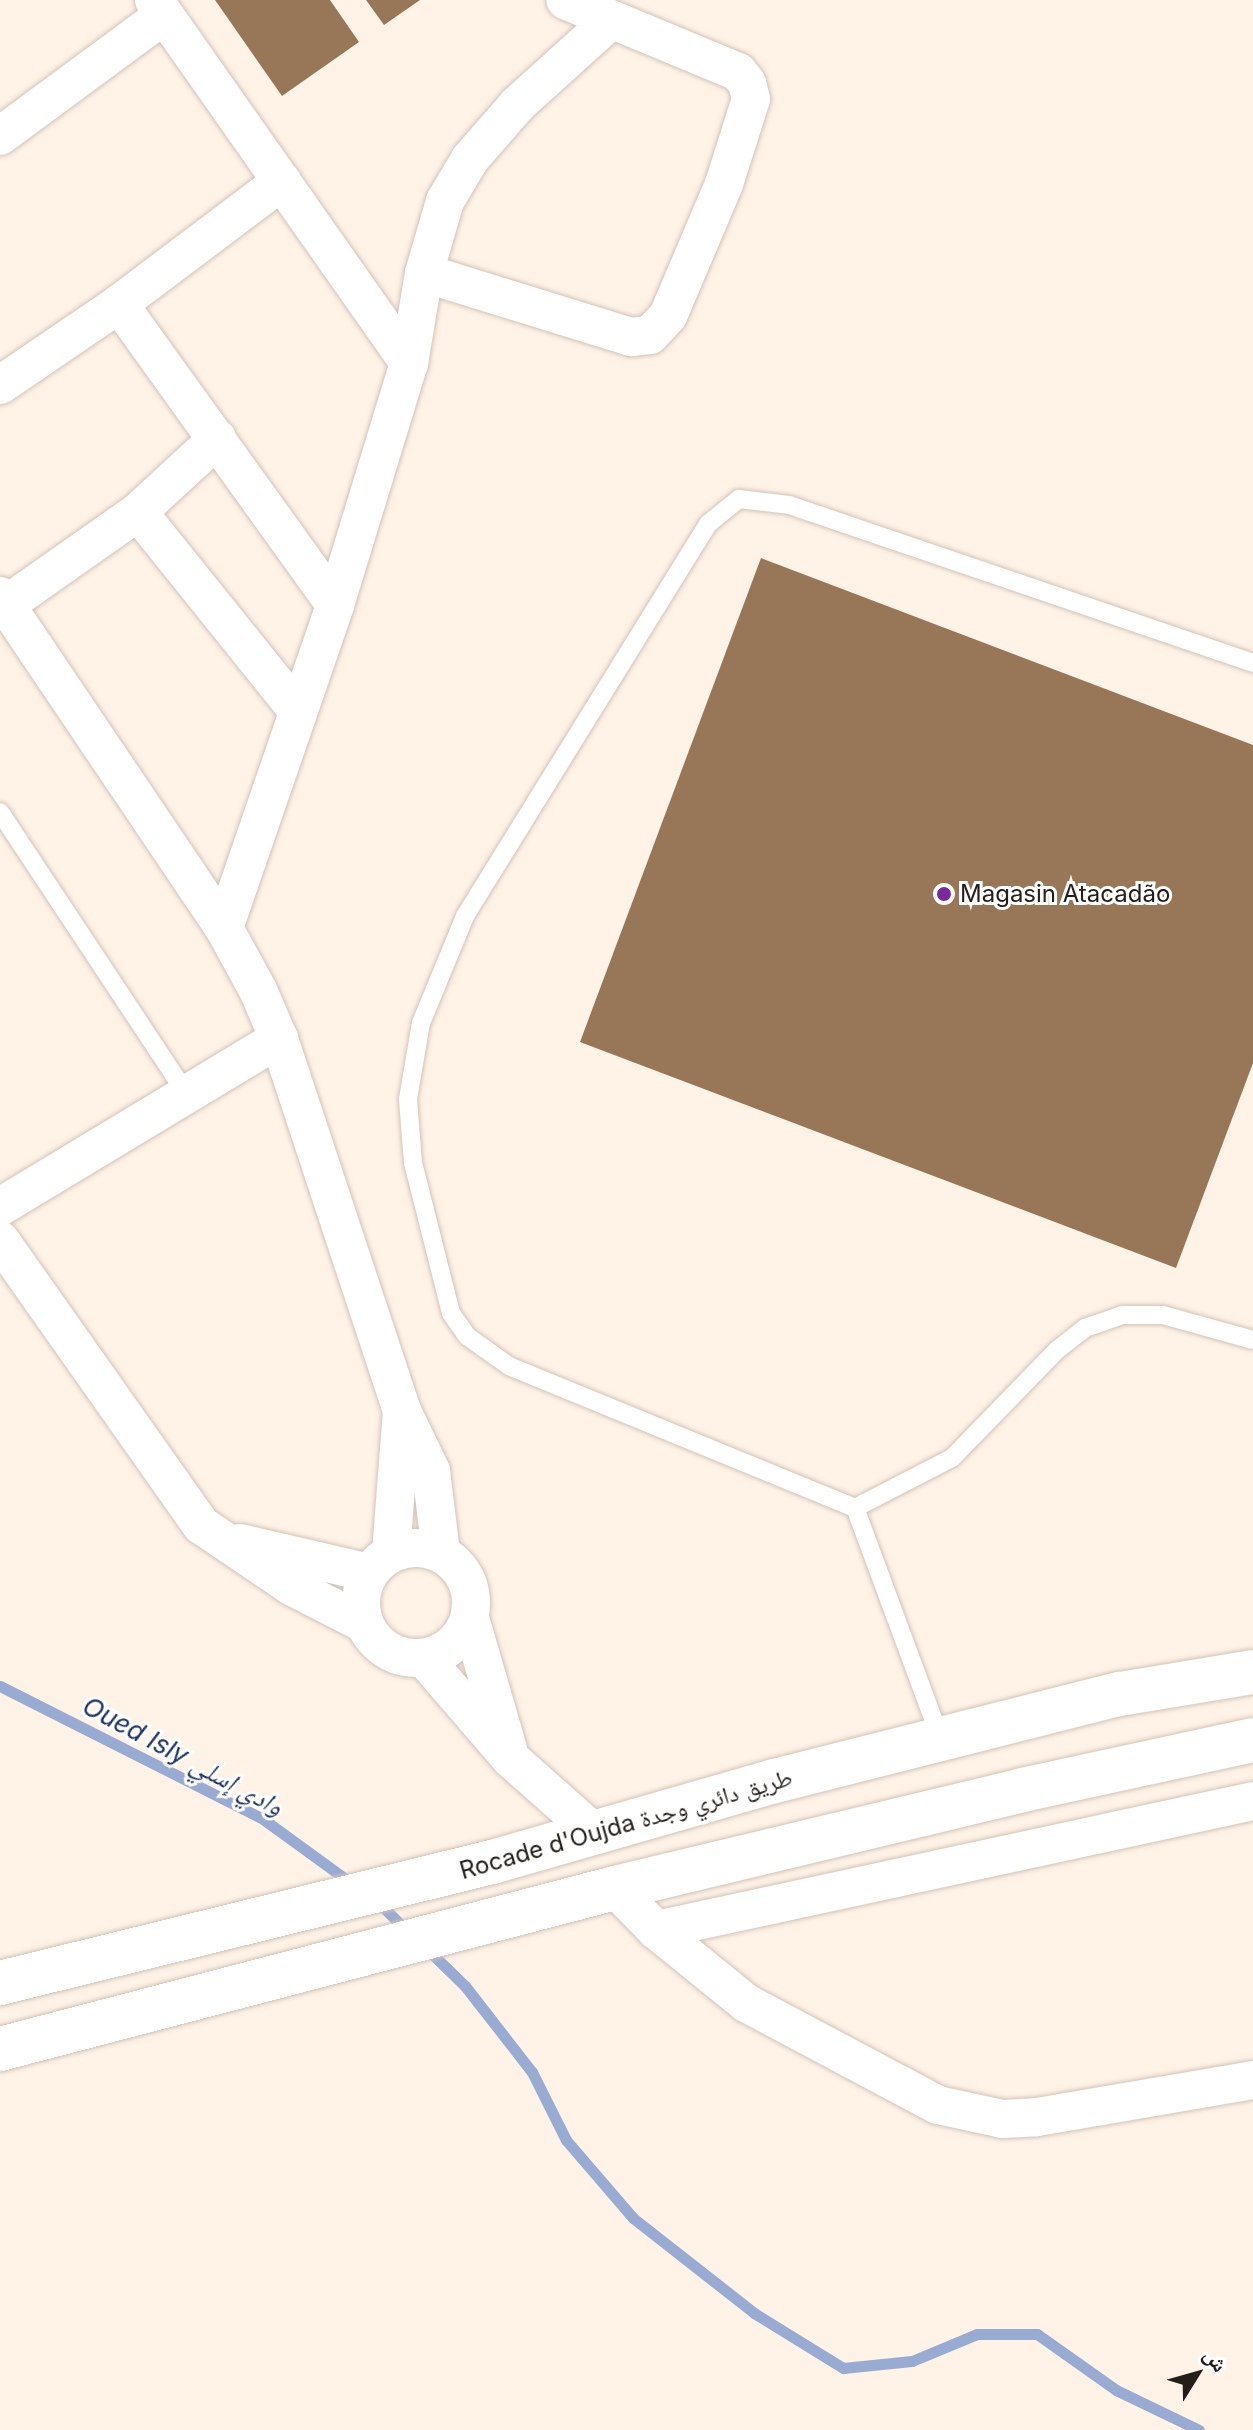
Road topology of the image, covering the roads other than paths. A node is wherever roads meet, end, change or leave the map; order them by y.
1 (565, 0) edge
2 (159, 8) edge
3 (610, 21) junction
4 (0, 136) edge
5 (282, 181) junction
6 (424, 273) junction
7 (119, 304) junction
8 (409, 363) junction
9 (0, 385) edge
10 (217, 439) junction
11 (138, 512) junction
12 (2, 603) edge
13 (335, 605) junction
14 (1253, 663) edge
15 (298, 711) junction
16 (0, 812) edge
17 (224, 928) junction
18 (279, 1039) junction
19 (187, 1095) junction
20 (0, 1207) edge
21 (0, 1240) edge
22 (1253, 1340) edge
23 (402, 1411) junction
24 (855, 1508) junction
25 (217, 1539) junction
26 (441, 1553) junction
27 (380, 1563) junction
28 (470, 1618) junction
29 (365, 1624) junction
30 (424, 1658) junction
31 (1253, 1672) edge
32 (941, 1740) junction
33 (1253, 1740) edge
34 (511, 1759) junction
35 (1253, 1801) edge
36 (592, 1831) junction
37 (615, 1888) junction
38 (656, 1930) junction
39 (0, 1983) edge
40 (0, 2049) edge
41 (1253, 2080) edge

1 - 3 street
2 - 4 street
2 - 5 street
3 - 6 street
3 - 6 street
5 - 7 street
5 - 8 street
6 - 8 street
7 - 9 street
7 - 10 street
8 - 13 street
10 - 11 street
10 - 13 street
11 - 12 street
11 - 15 street
12 - 17 street
13 - 15 street
14 - 24 lane
15 - 17 street
16 - 19 lane
17 - 18 street
18 - 19 street
18 - 23 street
19 - 20 street
21 - 25 street
22 - 24 lane
23 - 26 street
23 - 27 street
24 - 32 lane
25 - 27 street
25 - 29 street
26 - 27 street
26 - 28 street
27 - 29 street
28 - 30 street
28 - 34 street
29 - 30 street
30 - 34 street
31 - 32 highway, Rocade d'Oujda طريق دائري وجدة
32 - 36 highway, Rocade d'Oujda طريق دائري وجدة
33 - 37 highway
34 - 36 street
35 - 38 street
36 - 39 highway, Rocade d'Oujda طريق دائري وجدة
37 - 38 street
37 - 40 highway
38 - 41 street

